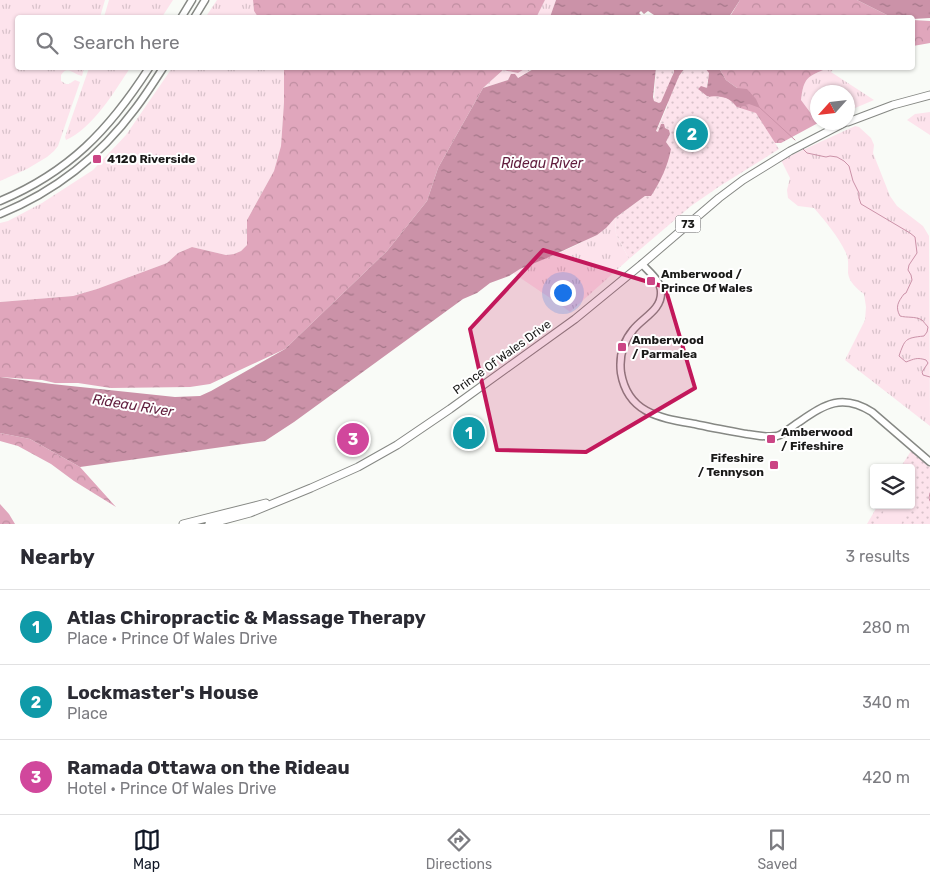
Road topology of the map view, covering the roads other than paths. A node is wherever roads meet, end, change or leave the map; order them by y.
1 (192, 0) edge
2 (205, 0) edge
3 (183, 15) edge
4 (196, 15) edge
5 (148, 70) edge
6 (162, 70) edge
7 (930, 95) edge
8 (855, 119) edge
9 (831, 130) edge
10 (0, 201) edge
11 (0, 214) edge
12 (642, 264) junction
13 (930, 462) edge
14 (279, 501) junction
15 (183, 524) edge
16 (209, 524) edge

1 - 3 street
2 - 4 street
5 - 10 street
6 - 11 street
7 - 8 main road, Prince Of Wales Drive / 73
9 - 12 main road, Prince Of Wales Drive / 73
12 - 13 street
12 - 14 main road, Prince Of Wales Drive / 73
14 - 15 main road, Prince Of Wales Drive / 73
14 - 16 main road, Prince Of Wales Drive / 73

